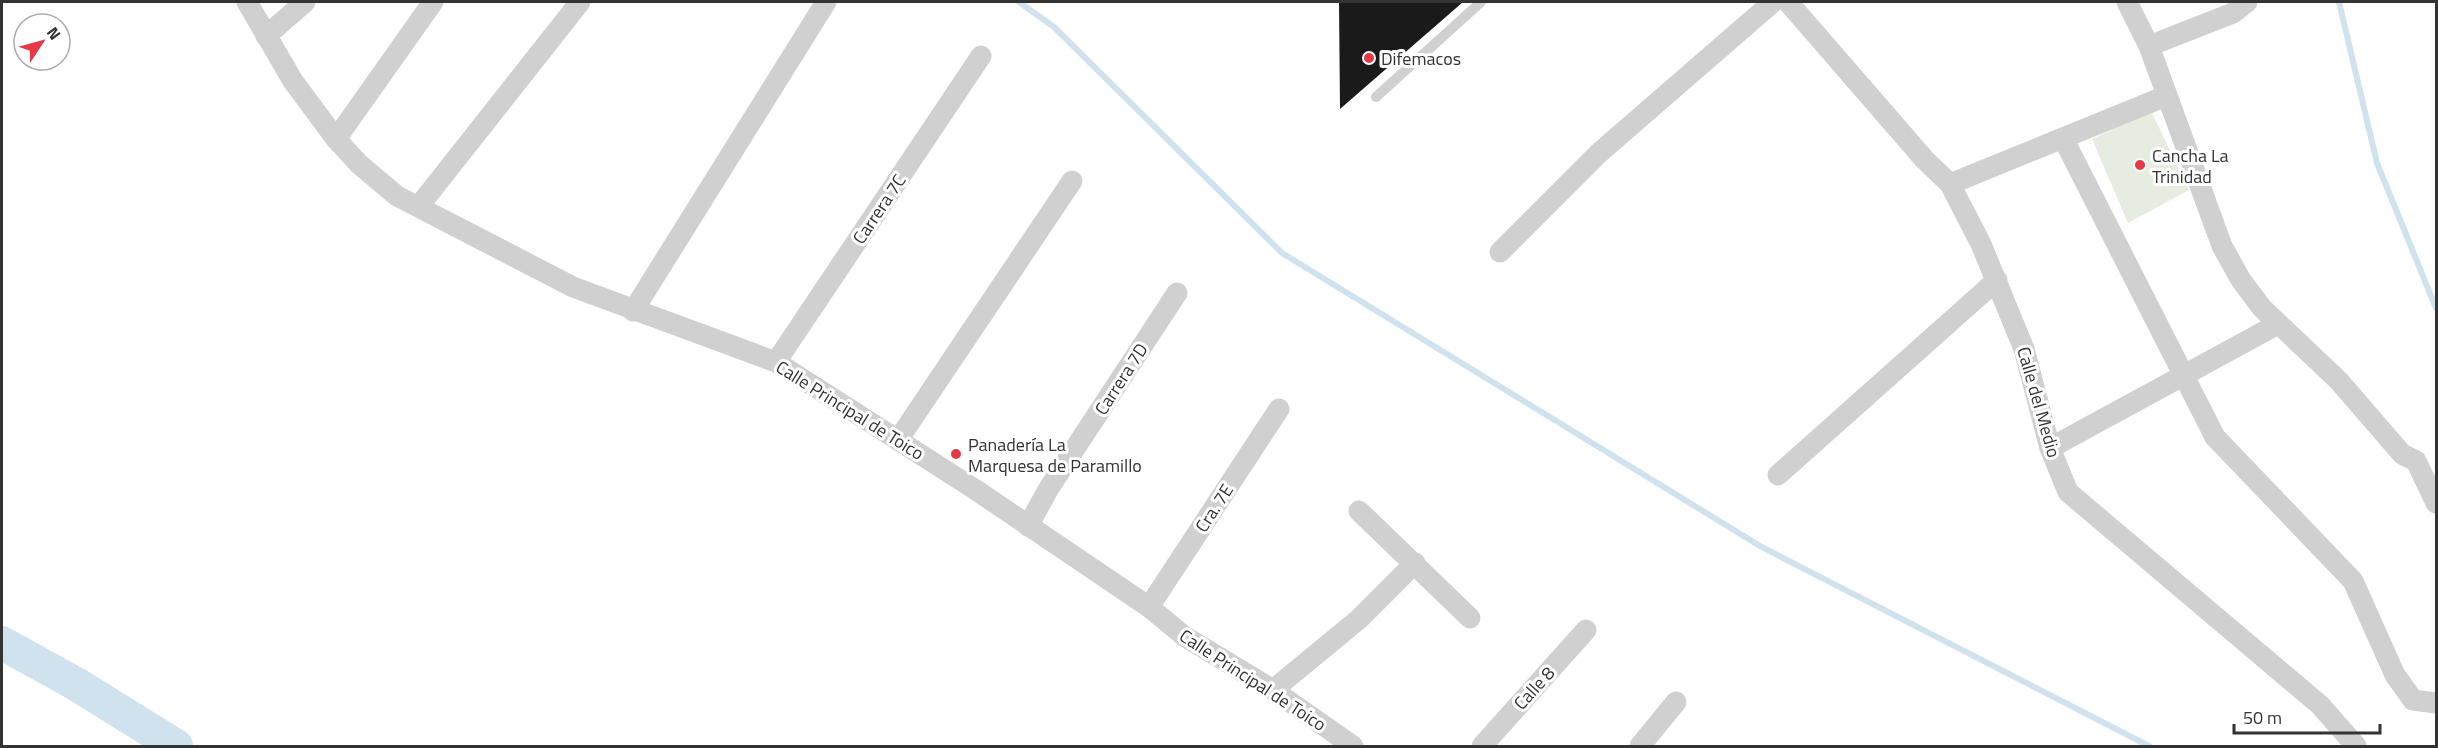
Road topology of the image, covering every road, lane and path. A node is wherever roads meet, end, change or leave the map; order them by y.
1 (247, 2) edge
2 (305, 2) edge
3 (433, 2) edge
4 (580, 2) edge
5 (826, 2) edge
6 (1481, 2) edge
7 (1773, 2) edge
8 (1788, 2) edge
9 (2127, 2) edge
10 (2247, 2) edge
11 (266, 36) junction
12 (2149, 46) junction
13 (981, 56) dead end
14 (2166, 96) junction
15 (1376, 97) dead end
16 (2063, 138) junction
17 (336, 139) junction
18 (1072, 181) dead end
19 (1950, 184) junction
20 (419, 206) junction
21 (1500, 252) dead end
22 (1996, 280) junction
23 (1177, 293) dead end
24 (633, 311) junction
25 (2278, 324) junction
26 (776, 362) junction
27 (2183, 377) junction
28 (1279, 409) dead end
29 (898, 440) junction
30 (2050, 448) junction
31 (2416, 461) junction
32 (2436, 468) edge
33 (1778, 475) dead end
34 (2436, 503) edge
35 (1359, 511) dead end
36 (1028, 526) junction
37 (1415, 563) junction
38 (1149, 607) junction
39 (1470, 618) dead end
40 (1586, 630) dead end
41 (1273, 690) junction
42 (1676, 702) dead end
43 (2436, 703) edge
44 (1353, 747) edge
45 (1482, 747) edge
46 (1640, 747) edge
47 (2356, 747) edge

1 - 11 street, Calle Principal de Toico
2 - 11 street
3 - 17 street
4 - 20 street
5 - 24 street
6 - 15 lane
7 - 21 street
8 - 19 street, Calle del Medio
9 - 12 street
10 - 12 street
11 - 17 street, Calle Principal de Toico
12 - 14 street
13 - 26 street, Carrera 7C
14 - 16 street
14 - 25 street
16 - 19 street
16 - 27 street
17 - 20 street, Calle Principal de Toico
18 - 29 street
19 - 22 street, Calle del Medio
20 - 24 street, Calle Principal de Toico
22 - 30 street, Calle del Medio
22 - 33 street
23 - 36 street, Carrera 7D
24 - 26 street, Calle Principal de Toico
25 - 27 street
25 - 31 street
26 - 29 street, Calle Principal de Toico
27 - 30 street
27 - 43 street
28 - 38 street, Cra. 7E
29 - 36 street, Calle Principal de Toico
30 - 47 street, Calle del Medio
31 - 32 street
31 - 34 street
35 - 37 street
36 - 38 street, Calle Principal de Toico
37 - 39 street
37 - 41 street
38 - 41 street, Calle Principal de Toico
40 - 45 street, Calle 8
41 - 44 street, Calle Principal de Toico
42 - 46 street

